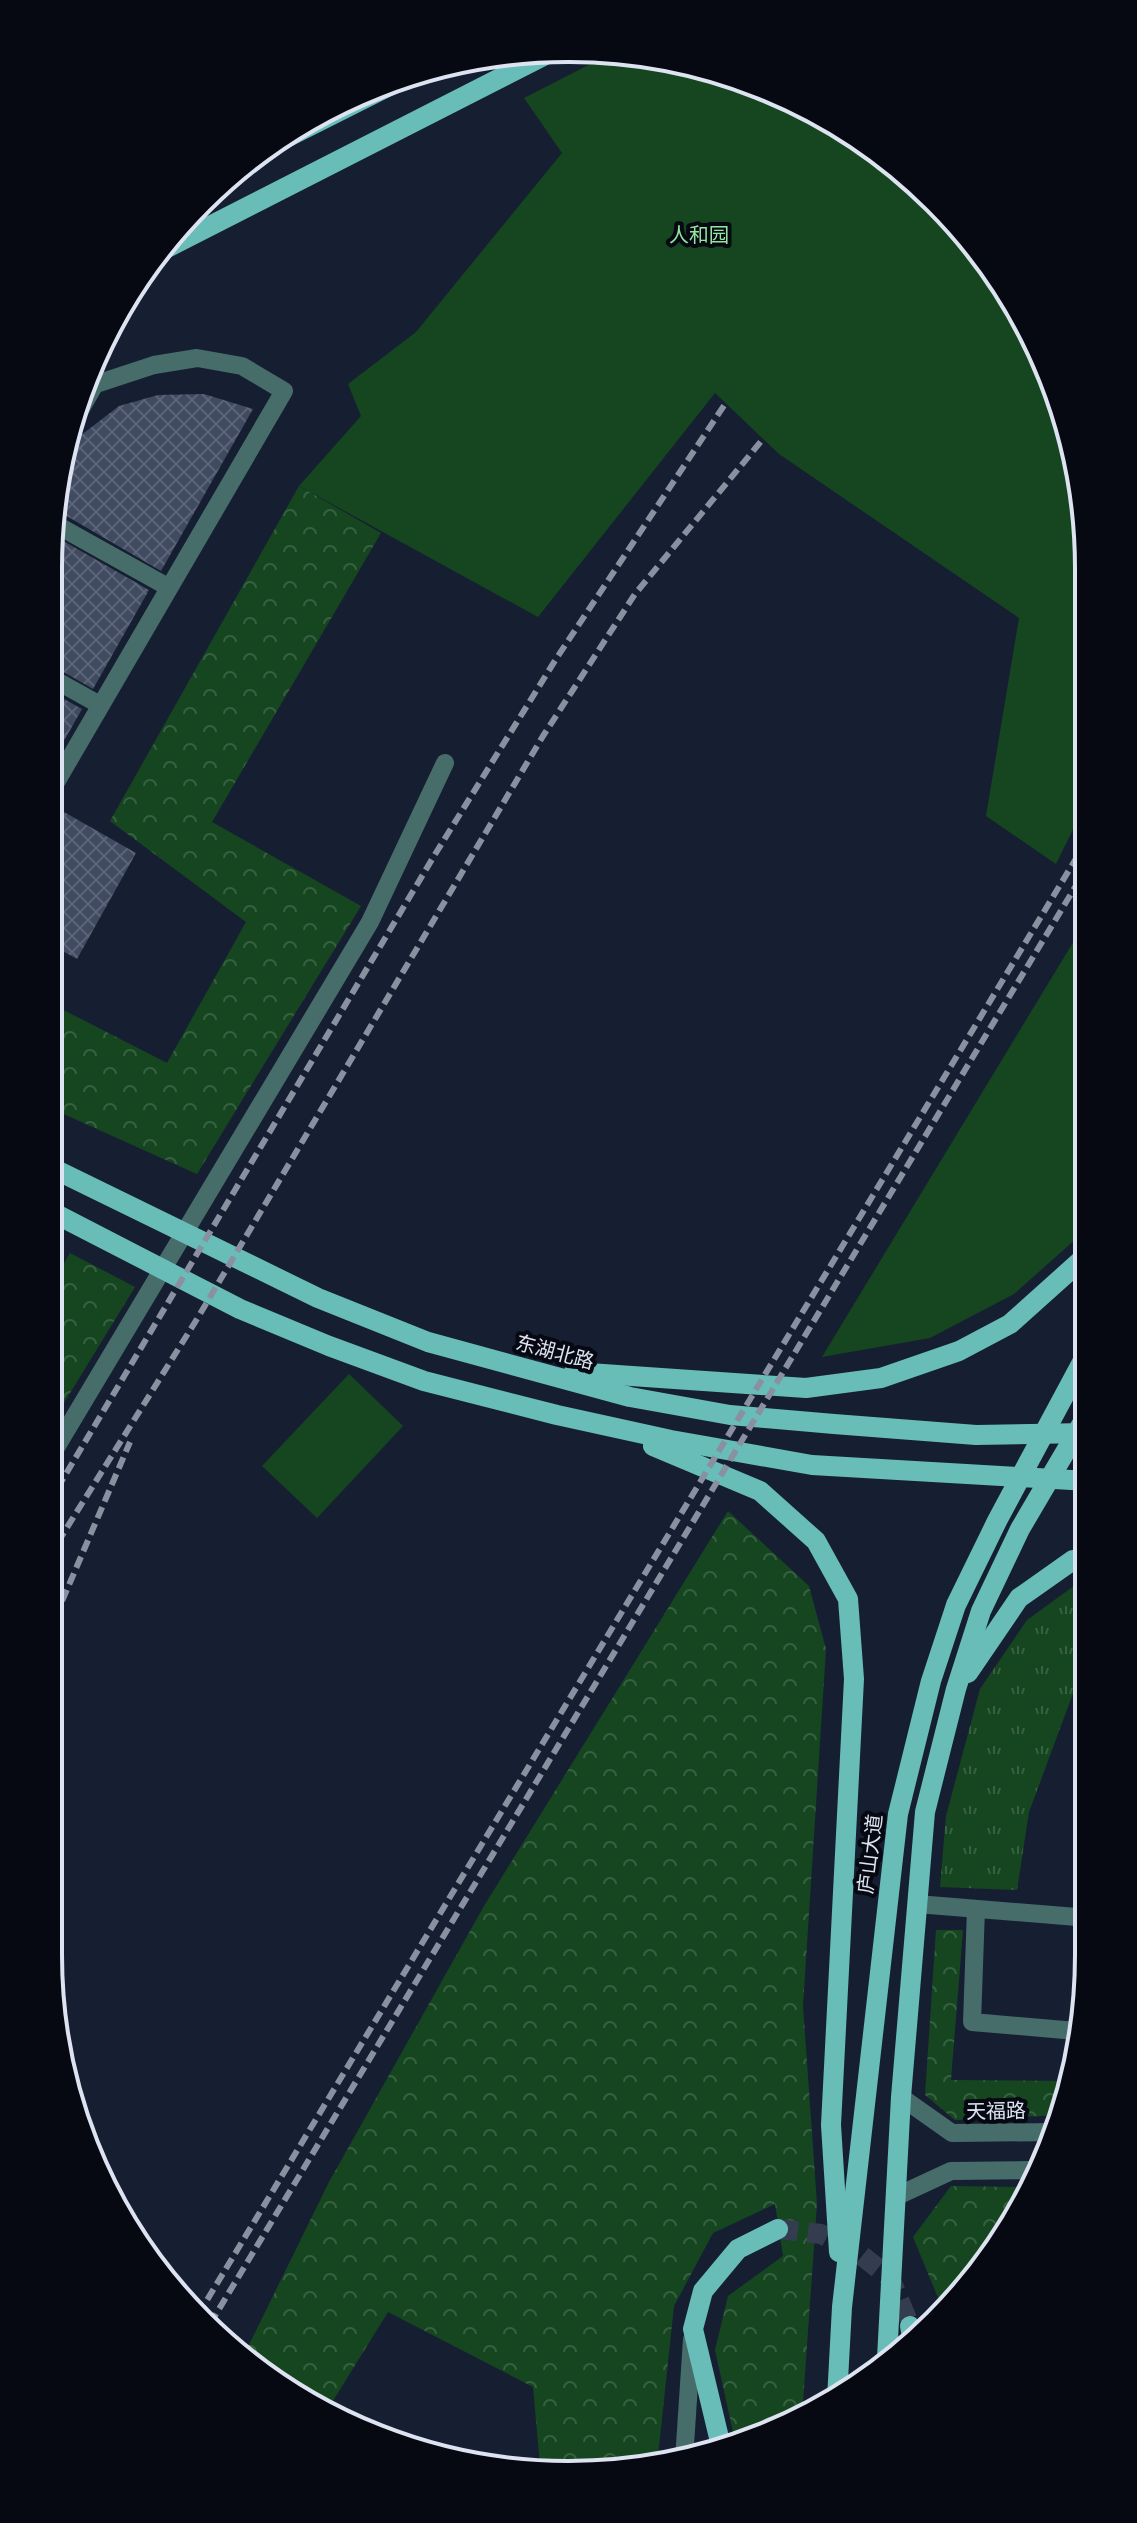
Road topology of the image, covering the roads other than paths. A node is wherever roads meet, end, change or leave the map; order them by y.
1 (528, 64) edge
2 (185, 239) edge
3 (98, 383) edge
4 (64, 529) edge
5 (168, 587) junction
6 (62, 684) edge
7 (100, 705) junction
8 (445, 763) dead end
9 (62, 772) edge
10 (62, 1173) edge
11 (62, 1217) edge
12 (1075, 1267) edge
13 (526, 1369) junction
14 (1075, 1375) edge
15 (609, 1427) junction
16 (1075, 1433) edge
17 (1075, 1435) edge
18 (62, 1438) edge
19 (1075, 1480) edge
20 (1075, 1560) edge
21 (956, 1689) junction
22 (917, 1904) junction
23 (976, 1909) junction
24 (1075, 1917) edge
25 (1069, 2030) edge
26 (901, 2097) junction
27 (1042, 2132) edge
28 (1027, 2170) edge
29 (895, 2197) junction
30 (778, 2229) tunnel mouth
31 (842, 2307) junction
32 (693, 2329) junction
33 (888, 2347) edge
34 (838, 2383) edge
35 (719, 2438) edge
36 (685, 2447) edge

1 - 2 main road
3 - 5 street
4 - 5 street
5 - 7 street
6 - 7 street
7 - 9 street
8 - 18 street
10 - 13 main road, 东湖北路
11 - 15 main road
12 - 13 main road
13 - 16 main road, 东湖北路
14 - 31 main road, 庐山大道
15 - 19 main road
15 - 31 main road
17 - 21 main road
20 - 21 main road
21 - 22 main road
22 - 23 street
22 - 26 main road
23 - 24 street
23 - 25 street
26 - 27 street, 天福路
26 - 29 main road
28 - 29 street
29 - 33 main road
30 - 32 main road
31 - 34 main road, 庐山大道
32 - 35 main road
32 - 36 street

